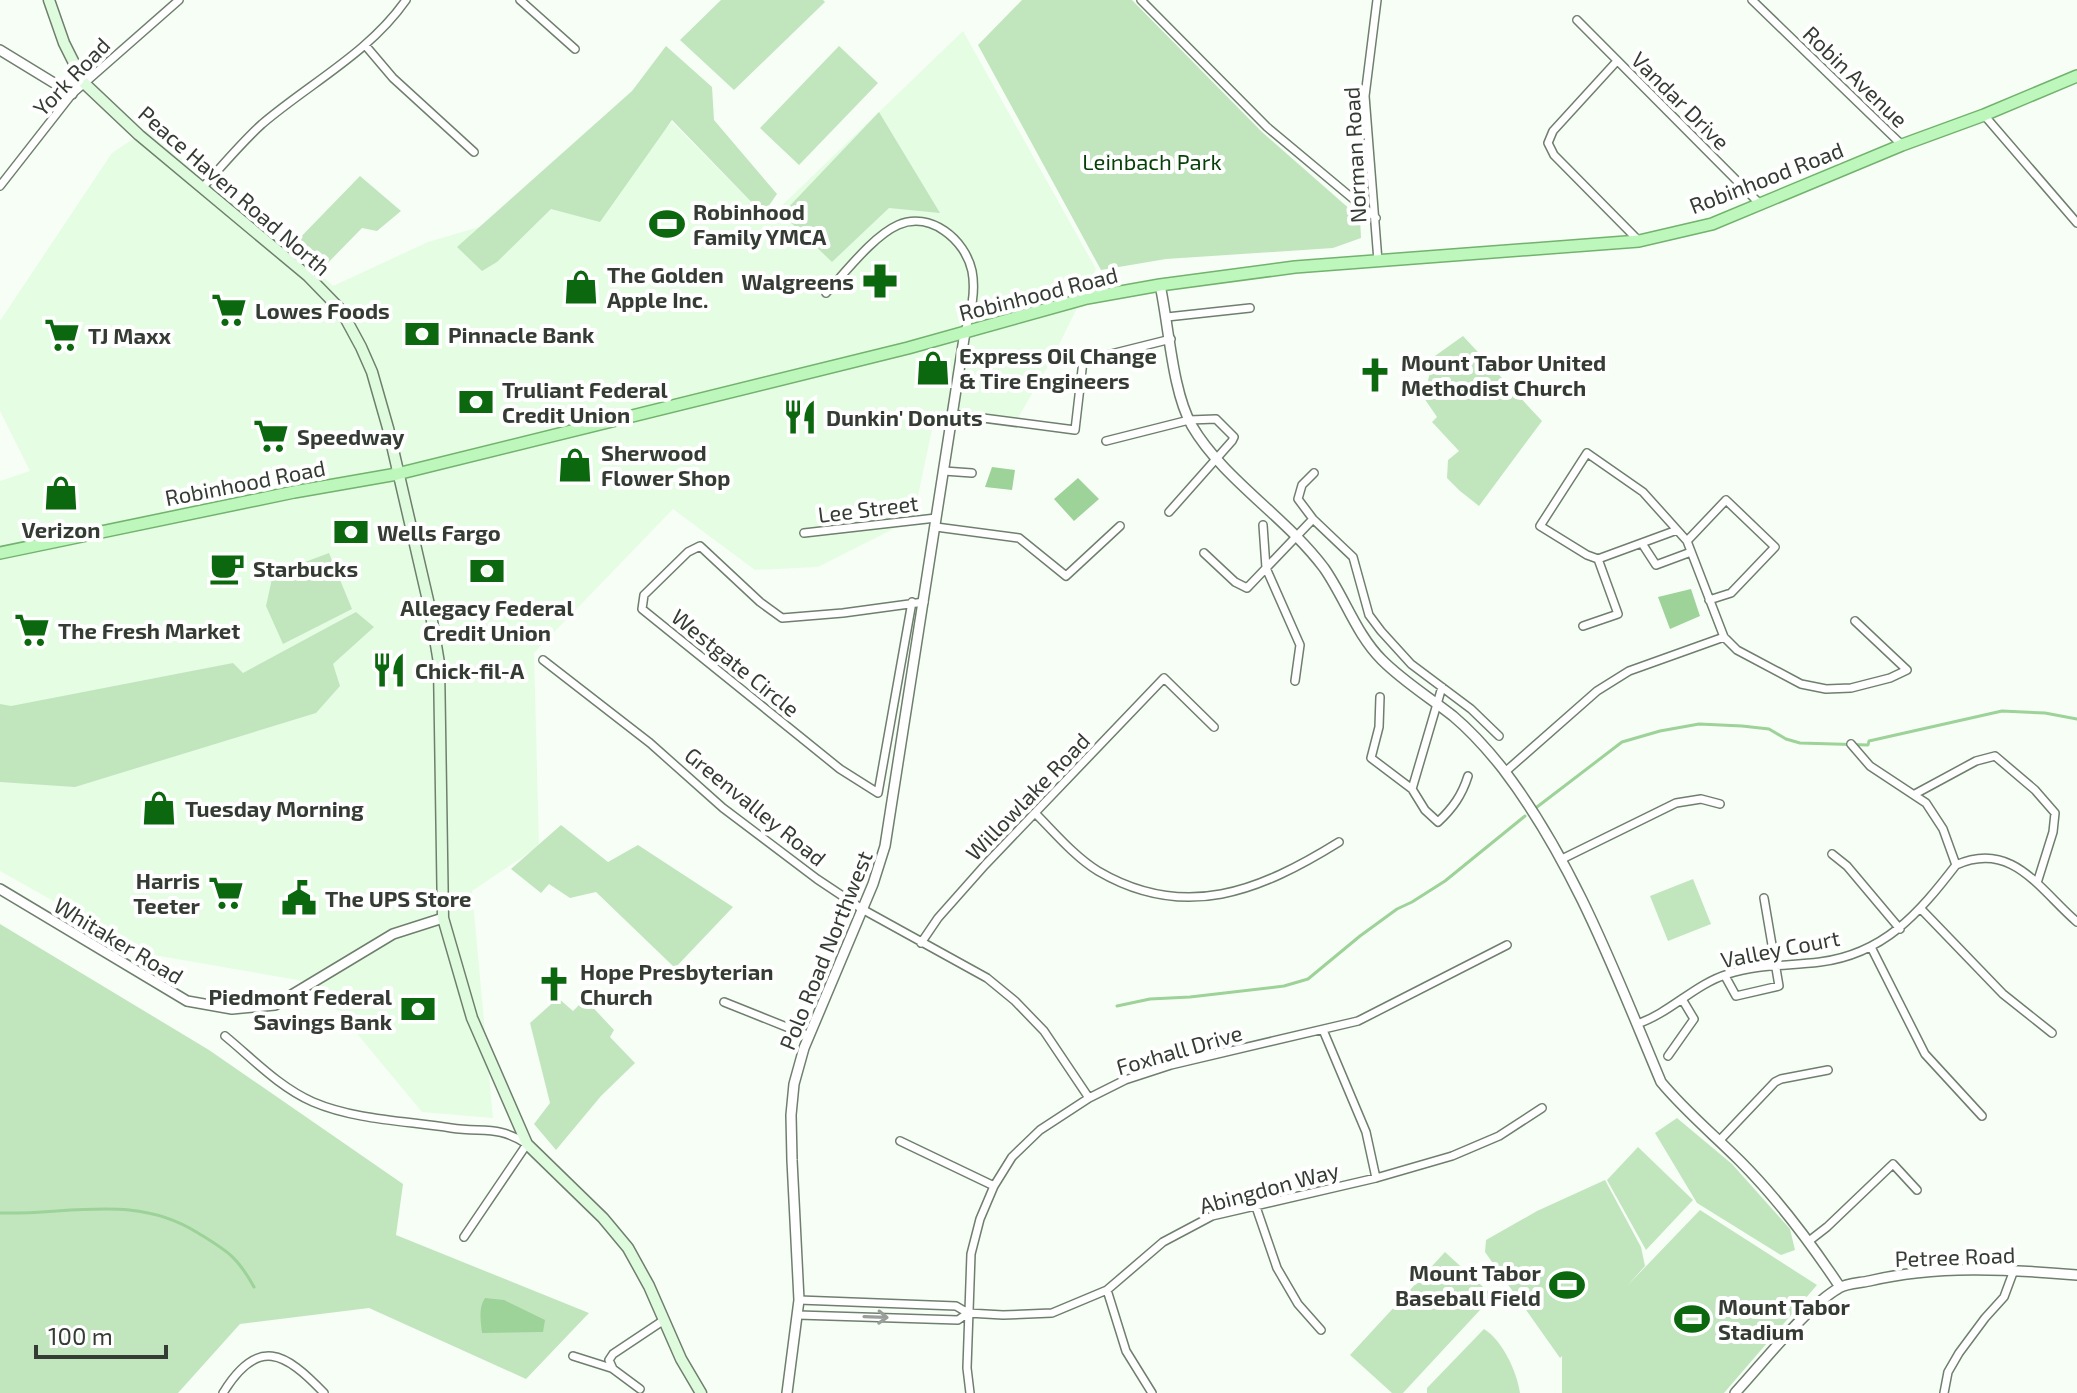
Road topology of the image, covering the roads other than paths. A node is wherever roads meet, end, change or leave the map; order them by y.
1 (49, 0) edge
2 (179, 0) edge
3 (406, 0) edge
4 (520, 0) edge
5 (1141, 0) edge
6 (1377, 0) edge
7 (1752, 0) edge
8 (1577, 20) dead end
9 (365, 45) junction
10 (575, 49) dead end
11 (0, 50) edge
12 (1617, 61) junction
13 (2077, 76) edge
14 (84, 83) junction
15 (72, 94) junction
16 (1984, 115) junction
17 (1902, 145) junction
18 (474, 152) dead end
19 (0, 186) edge
20 (203, 187) junction
21 (1760, 204) junction
22 (1376, 218) junction
23 (2077, 223) edge
24 (1639, 241) junction
25 (1378, 261) junction
26 (1160, 285) junction
27 (826, 293) dead end
28 (1250, 308) dead end
29 (1167, 317) junction
30 (965, 332) junction
31 (1171, 339) junction
32 (952, 414) junction
33 (1189, 420) junction
34 (1106, 441) dead end
35 (1218, 460) junction
36 (944, 471) junction
37 (972, 473) dead end
38 (1314, 473) dead end
39 (397, 474) junction
40 (1169, 512) dead end
41 (1313, 519) junction
42 (936, 523) junction
43 (1263, 525) dead end
44 (1120, 526) dead end
45 (1677, 530) junction
46 (804, 533) dead end
47 (1297, 536) junction
48 (1687, 541) junction
49 (1643, 545) junction
50 (1691, 552) junction
51 (0, 553) edge
52 (1204, 553) dead end
53 (1598, 559) junction
54 (1266, 568) junction
55 (1709, 600) junction
56 (912, 602) junction
57 (924, 602) junction
58 (1855, 621) dead end
59 (1583, 626) dead end
60 (1724, 637) junction
61 (543, 660) dead end
62 (1295, 681) dead end
63 (1442, 687) junction
64 (1380, 697) dead end
65 (1437, 704) junction
66 (1214, 727) dead end
67 (1499, 736) dead end
68 (1851, 744) dead end
69 (1505, 772) junction
70 (1468, 776) dead end
71 (1412, 789) junction
72 (878, 793) junction
73 (1915, 794) junction
74 (895, 796) junction
75 (1720, 804) dead end
76 (1035, 813) junction
77 (1339, 842) dead end
78 (1832, 854) dead end
79 (1562, 859) junction
80 (1956, 865) junction
81 (2037, 883) junction
82 (0, 889) edge
83 (1764, 898) dead end
84 (862, 909) junction
85 (1921, 909) junction
86 (443, 918) junction
87 (2077, 922) edge
88 (1900, 929) junction
89 (921, 943) junction
90 (1507, 945) dead end
91 (1871, 947) junction
92 (1776, 964) junction
93 (1725, 976) junction
94 (1682, 999) junction
95 (724, 1002) dead end
96 (1637, 1024) junction
97 (1323, 1030) junction
98 (2052, 1033) dead end
99 (225, 1036) dead end
100 (809, 1036) junction
101 (1668, 1056) dead end
102 (1828, 1070) dead end
103 (1089, 1098) junction
104 (1542, 1108) dead end
105 (1982, 1116) dead end
106 (900, 1141) dead end
107 (1719, 1141) junction
108 (527, 1144) junction
109 (1376, 1178) junction
110 (994, 1186) junction
111 (1917, 1190) dead end
112 (1255, 1204) junction
113 (464, 1237) dead end
114 (1809, 1241) junction
115 (2014, 1270) junction
116 (2077, 1275) edge
117 (1840, 1287) junction
118 (1107, 1290) junction
119 (799, 1300) junction
120 (968, 1313) junction
121 (798, 1315) junction
122 (664, 1320) junction
123 (1321, 1330) dead end
124 (573, 1356) dead end
125 (613, 1369) junction
126 (640, 1389) dead end
127 (223, 1393) edge
128 (324, 1393) edge
129 (701, 1393) edge
130 (787, 1393) edge
131 (970, 1393) edge
132 (1152, 1393) edge
133 (1735, 1393) edge
134 (1944, 1393) edge

1 - 14 main road, Peace Haven Road North
2 - 14 street, York Road
3 - 9 street
4 - 10 street
5 - 22 street
6 - 22 street, Norman Road
7 - 17 street, Robin Avenue
8 - 12 street, Vandar Drive
9 - 18 street
9 - 20 street
11 - 15 street
12 - 21 street, Vandar Drive
12 - 24 street
13 - 16 main road, Robinhood Road
14 - 15 street, York Road
14 - 20 main road, Peace Haven Road North
15 - 19 street, York Road
16 - 17 main road, Robinhood Road
16 - 23 street
17 - 21 main road, Robinhood Road
20 - 39 main road, Peace Haven Road North
21 - 24 main road, Robinhood Road
22 - 25 street, Norman Road
24 - 25 main road, Robinhood Road
25 - 26 main road, Robinhood Road
26 - 29 street
26 - 30 main road, Robinhood Road
27 - 30 street
28 - 29 street
29 - 31 street
30 - 32 street, Polo Road Northwest
30 - 39 main road, Robinhood Road
31 - 32 street
31 - 33 street
32 - 36 street, Polo Road Northwest
33 - 34 street
33 - 35 street
33 - 35 street
35 - 40 street
35 - 47 street
36 - 37 street
36 - 42 street, Polo Road Northwest
38 - 41 street
39 - 51 main road, Robinhood Road
39 - 86 main road, Peace Haven Road North
41 - 47 street
41 - 63 street
42 - 44 street, Lee Street
42 - 46 street, Lee Street
42 - 57 street, Polo Road Northwest
43 - 54 street
45 - 48 street
45 - 49 street
45 - 53 street
47 - 54 street
47 - 65 street
48 - 50 street
48 - 55 street
49 - 50 street
49 - 53 street
50 - 55 street
52 - 54 street
53 - 59 street
54 - 62 street
55 - 60 street
56 - 57 street, Westgate Circle
56 - 72 street
56 - 72 street, Westgate Circle
57 - 74 street, Polo Road Northwest
58 - 60 street
60 - 69 street
61 - 84 street, Greenvalley Road
63 - 65 street
63 - 67 street
64 - 71 street
65 - 69 street
65 - 71 street
66 - 76 street, Willowlake Road
68 - 73 street
69 - 79 street
70 - 71 street
72 - 74 street
73 - 80 street
73 - 81 street
74 - 84 street, Polo Road Northwest
75 - 79 street
76 - 77 street
76 - 89 street, Willowlake Road
78 - 88 street
79 - 96 street
80 - 81 street
80 - 85 street, Valley Court
81 - 87 street
82 - 86 street, Whitaker Road
83 - 92 street
84 - 89 street, Greenvalley Road
84 - 100 street, Polo Road Northwest
85 - 88 street, Valley Court
85 - 98 street
86 - 108 main road, Peace Haven Road North
88 - 91 street, Valley Court
89 - 103 street, Greenvalley Road
90 - 97 street, Foxhall Drive
91 - 92 street, Valley Court
91 - 105 street
92 - 93 street, Valley Court
92 - 93 street
93 - 94 street, Valley Court
94 - 96 street, Valley Court
94 - 101 street
95 - 100 street
96 - 107 street
97 - 103 street, Foxhall Drive
97 - 109 street
99 - 108 street
100 - 119 street, Polo Road Northwest
102 - 107 street
103 - 110 street, Foxhall Drive
104 - 109 street, Abingdon Way
106 - 110 street
107 - 114 street
108 - 113 street
108 - 122 main road, Peace Haven Road North
109 - 112 street, Abingdon Way
110 - 120 street, Foxhall Drive
111 - 114 street
112 - 118 street, Abingdon Way
112 - 123 street
114 - 117 street
115 - 116 street, Petree Road
115 - 117 street, Petree Road
115 - 134 street
117 - 133 street, Petree Road
118 - 120 street, Abingdon Way
118 - 132 street
119 - 120 street, Abingdon Way
119 - 121 street, Polo Road Northwest
121 -> 120 street, Abingdon Way
120 - 131 street, Foxhall Drive
121 - 130 street, Polo Road Northwest
122 - 125 street
122 - 129 main road, Peace Haven Road North
124 - 125 street
125 - 126 street
127 - 128 street

